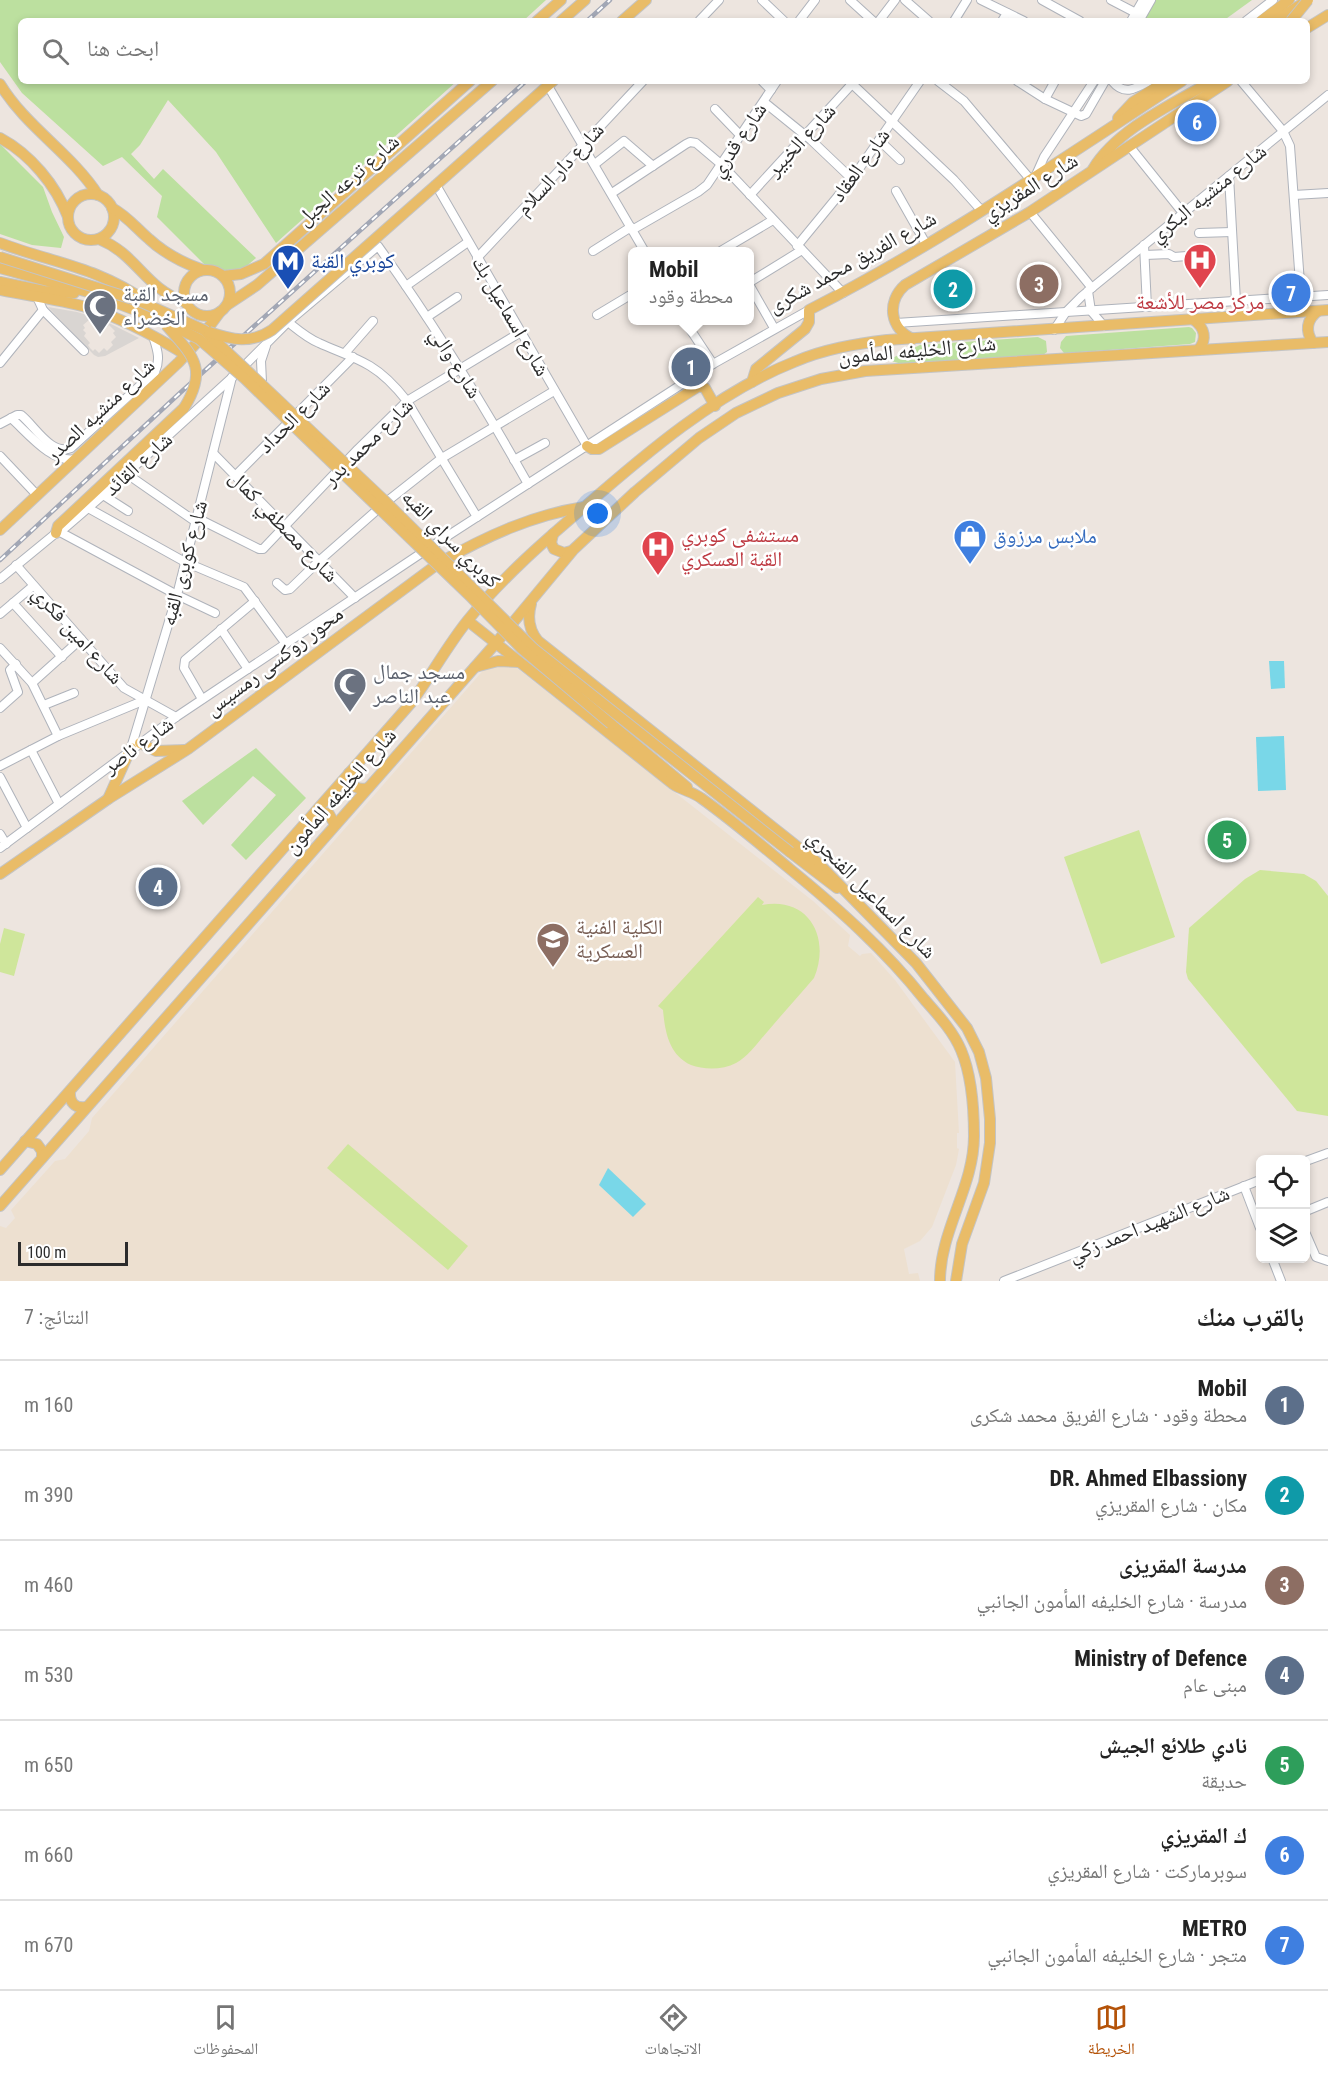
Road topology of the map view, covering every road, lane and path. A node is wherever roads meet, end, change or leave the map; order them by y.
1 (561, 0) edge
2 (585, 0) edge
3 (646, 0) edge
4 (719, 0) edge
5 (762, 0) edge
6 (815, 0) edge
7 (850, 0) edge
8 (895, 0) edge
9 (905, 0) edge
10 (967, 0) edge
11 (981, 0) edge
12 (1042, 0) edge
13 (1111, 0) edge
14 (1143, 0) edge
15 (1151, 0) edge
16 (1273, 0) edge
17 (1289, 0) edge
18 (1308, 0) edge
19 (1328, 15) edge
20 (1005, 17) edge
21 (540, 18) edge
22 (564, 18) edge
23 (625, 18) edge
24 (702, 18) edge
25 (781, 18) edge
26 (801, 18) edge
27 (870, 18) edge
28 (881, 18) edge
29 (926, 18) edge
30 (956, 18) edge
31 (1075, 18) edge
32 (1135, 18) edge
33 (1250, 18) edge
34 (1265, 18) edge
35 (1280, 18) edge
36 (1293, 18) edge
37 (1310, 26) edge
38 (0, 84) edge
39 (467, 84) edge
40 (488, 84) edge
41 (549, 84) edge
42 (551, 84) edge
43 (640, 84) edge
44 (765, 84) edge
45 (775, 84) edge
46 (850, 84) edge
47 (852, 84) edge
48 (918, 84) edge
49 (942, 84) edge
50 (1024, 84) edge
51 (1053, 84) edge
52 (1092, 84) edge
53 (1103, 84) edge
54 (1115, 84) edge
55 (1143, 84) edge
56 (1161, 84) edge
57 (1177, 84) edge
58 (1207, 84) edge
59 (1224, 84) edge
60 (1244, 84) edge
61 (771, 90) junction
62 (4, 97) edge
63 (1327, 97) edge
64 (1045, 99) junction
65 (764, 102) junction
66 (715, 109) dead end
67 (1074, 113) junction
68 (892, 122) junction
69 (1113, 126) junction
70 (1283, 131) junction
71 (806, 135) junction
72 (741, 136) junction
73 (0, 138) edge
74 (879, 140) junction
75 (0, 144) edge
76 (584, 145) junction
77 (1130, 147) junction
78 (18, 149) junction
79 (900, 160) dead end
80 (595, 164) junction
81 (722, 165) junction
82 (653, 166) junction
83 (1092, 172) junction
84 (1229, 176) junction
85 (1033, 177) junction
86 (852, 179) junction
87 (436, 185) junction
88 (896, 191) dead end
89 (612, 193) junction
90 (1328, 193) edge
91 (98, 195) junction
92 (750, 195) junction
93 (1294, 195) junction
94 (112, 208) junction
95 (981, 210) junction
96 (1030, 212) junction
97 (1183, 213) junction
98 (68, 218) junction
99 (773, 220) junction
100 (322, 221) junction
101 (631, 228) junction
102 (1232, 232) junction
103 (1199, 233) dead end
104 (99, 239) junction
105 (468, 242) junction
106 (0, 243) edge
107 (926, 244) junction
108 (1144, 245) junction
109 (378, 246) joint
110 (642, 247) edge
111 (731, 247) edge
112 (799, 248) junction
113 (593, 251) dead end
114 (1145, 255) junction
115 (1200, 255) dead end
116 (0, 257) edge
117 (477, 258) junction
118 (0, 268) edge
119 (203, 270) junction
120 (223, 276) junction
121 (754, 281) edge
122 (0, 282) edge
123 (406, 286) junction
124 (1090, 289) junction
125 (0, 290) edge
126 (754, 291) edge
127 (88, 292) junction
128 (843, 294) junction
129 (1328, 295) edge
130 (37, 297) junction
131 (457, 297) dead end
132 (1301, 297) junction
133 (628, 299) edge
134 (1236, 301) junction
135 (185, 302) junction
136 (1147, 307) junction
137 (154, 308) junction
138 (224, 309) junction
139 (43, 310) junction
140 (809, 310) junction
141 (1092, 310) junction
142 (1323, 311) edge
143 (1066, 312) junction
144 (195, 313) junction
145 (597, 315) dead end
146 (427, 317) junction
147 (161, 320) junction
148 (1194, 320) junction
149 (373, 321) dead end
150 (288, 322) junction
151 (896, 323) junction
152 (688, 325) edge
153 (1104, 326) junction
154 (774, 328) junction
155 (204, 330) junction
156 (1054, 330) junction
157 (521, 332) junction
158 (153, 336) junction
159 (914, 339) junction
160 (269, 340) junction
161 (1328, 342) edge
162 (1313, 343) junction
163 (169, 345) junction
164 (1200, 350) junction
165 (84, 351) dead end
166 (186, 355) junction
167 (349, 355) junction
168 (0, 363) edge
169 (713, 364) junction
170 (460, 367) junction
171 (235, 375) junction
172 (262, 382) junction
173 (752, 382) junction
174 (554, 391) junction
175 (407, 401) junction
176 (715, 406) junction
177 (295, 416) junction
178 (11, 418) junction
179 (0, 424) edge
180 (496, 426) junction
181 (544, 443) dead end
182 (586, 446) junction
183 (213, 453) junction
184 (0, 456) edge
185 (76, 459) junction
186 (442, 459) junction
187 (514, 460) junction
188 (345, 463) junction
189 (127, 474) junction
190 (236, 476) junction
191 (528, 484) junction
192 (37, 495) junction
193 (103, 495) junction
194 (385, 504) junction
195 (584, 507) junction
196 (88, 508) junction
197 (128, 511) dead end
198 (477, 517) junction
199 (196, 520) junction
200 (284, 525) junction
201 (0, 530) edge
202 (58, 532) junction
203 (553, 534) junction
204 (429, 548) junction
205 (574, 549) junction
206 (319, 561) junction
207 (185, 562) junction
208 (16, 565) junction
209 (0, 579) edge
210 (277, 583) dead end
211 (33, 586) junction
212 (177, 595) junction
213 (355, 598) junction
214 (255, 601) junction
215 (532, 601) junction
216 (13, 603) junction
217 (214, 613) dead end
218 (0, 614) edge
219 (468, 621) junction
220 (221, 629) junction
221 (81, 639) junction
222 (496, 643) junction
223 (285, 644) junction
224 (1, 650) edge
225 (551, 653) junction
226 (62, 657) junction
227 (522, 663) junction
228 (16, 664) junction
229 (475, 667) junction
230 (248, 669) junction
231 (536, 673) junction
232 (32, 683) junction
233 (74, 693) dead end
234 (202, 699) junction
235 (145, 700) junction
236 (1, 705) edge
237 (44, 705) junction
238 (176, 717) junction
239 (58, 736) junction
240 (663, 740) junction
241 (135, 746) junction
242 (188, 749) junction
243 (31, 750) junction
244 (650, 756) junction
245 (0, 766) edge
246 (349, 773) junction
247 (0, 777) edge
248 (368, 788) junction
249 (699, 796) junction
250 (108, 799) junction
251 (59, 804) junction
252 (316, 810) junction
253 (335, 825) junction
254 (27, 828) junction
255 (0, 834) edge
256 (3, 846) edge
257 (0, 874) edge
258 (852, 898) junction
259 (70, 1091) junction
260 (87, 1107) junction
261 (25, 1141) junction
262 (1328, 1153) edge
263 (42, 1158) junction
264 (1310, 1159) edge
265 (0, 1170) edge
266 (1256, 1182) edge
267 (1244, 1186) junction
268 (1328, 1202) edge
269 (0, 1206) edge
270 (1310, 1209) edge
271 (1256, 1218) edge
272 (1310, 1246) edge
273 (1328, 1261) edge
274 (1274, 1263) edge
275 (940, 1281) edge
276 (956, 1281) edge
277 (1004, 1281) edge
278 (1281, 1281) edge

1 - 21 main road
2 - 22 main road
3 - 23 main road
4 - 24 street
5 - 25 street
6 - 26 street
7 - 27 street
8 - 28 street
9 - 29 street
10 - 30 street
11 - 20 street
12 - 31 street
13 - 32 street
14 - 32 street
15 - 32 street
16 - 33 street
17 - 34 main road
18 - 35 main road
18 - 36 main road, bridge
19 - 37 main road
38 - 62 main road
39 - 100 main road, شارع ترعه الجبل
40 - 100 main road, شارع ترعه الجبل
41 - 87 main road
42 - 76 street
43 - 76 street, شارع دار السلام
44 - 61 street
45 - 61 street, شارع قدري
46 - 71 street, شارع الخبير
47 - 68 street
48 - 68 street, شارع العقاد
49 - 85 street
50 - 64 street
51 - 64 street
52 - 67 street
53 - 67 street
54 - 55 street
56 - 69 main road
57 - 69 main road
58 - 83 main road
59 - 77 main road, شارع المقريزي
60 - 70 street
61 - 65 street, شارع قدري
62 - 91 main road
63 - 70 street, شارع منشيه البكري
64 - 67 street
65 - 71 street
65 - 72 street, شارع قدري
66 - 72 street
67 - 85 street
68 - 74 street, شارع العقاد
68 - 95 street
69 - 85 main road, شارع الفريق محمد شكرى
70 - 84 street, شارع منشيه البكري
70 - 93 street
71 - 86 street
71 - 92 street, شارع الخبير
72 - 81 street, شارع قدري
73 - 78 main road
74 - 79 street
74 - 86 street, شارع العقاد
75 - 78 main road
76 - 80 street
76 - 117 street, شارع دار السلام
77 - 83 main road, شارع المقريزي
77 - 97 street
78 - 98 main road
80 - 82 street
80 - 89 street
81 - 82 street
81 - 92 street
81 - 101 street, شارع قدري
82 - 89 street
83 - 96 main road, شارع المقريزي
84 - 97 street, شارع منشيه البكري
84 - 102 street
85 - 95 main road, شارع الفريق محمد شكرى
86 - 112 street, شارع العقاد
87 - 105 street, شارع اسماعيل بك
87 - 155 main road, bridge
88 - 107 street
89 - 101 street
90 - 93 street
91 - 94 main road
91 - 98 main road
92 - 99 street
93 - 132 street
94 - 104 main road
94 - 119 main road
95 - 107 main road, شارع الفريق محمد شكرى
96 - 124 street
96 - 151 main road, شارع المقريزي
97 - 108 street, شارع منشيه البكري
98 - 104 main road
99 - 111 street
99 - 112 street
100 - 120 main road, شارع ترعه الجبل
100 - 138 main road, شارع ترعه الجبل
101 - 110 street
101 - 113 street, شارع قدري
102 - 103 street
102 - 134 street
104 - 135 main road
105 - 117 street, شارع اسماعيل بك
105 - 123 street
106 - 137 main road, bridge
107 - 128 main road, شارع الفريق محمد شكرى
108 - 114 street
108 - 124 street, شارع منشيه البكري
109 - 123 street, شارع والي
109 - 150 street, شارع القائد
112 - 121 street, شارع العقاد
112 - 128 street
114 - 115 street
114 - 136 street
116 - 137 main road, كوبري سراي القبه, bridge
117 - 157 street, شارع اسماعيل بك
118 - 127 main road, كوبري سراي القبه
119 - 120 main road
119 - 135 main road
120 - 138 main road
122 - 127 main road
123 - 146 street, شارع والي
124 - 141 street
124 - 143 street, شارع منشيه البكري
125 - 130 main road
126 - 154 street
127 - 147 main road, كوبري سراي القبه
128 - 140 main road, شارع الفريق محمد شكرى
129 - 132 street
130 - 139 street
130 - 158 main road
131 - 146 street
132 - 134 street
133 - 145 street
134 - 136 street
135 - 144 main road
136 - 141 street
137 - 155 main road, كوبري سراي القبه, bridge
138 - 144 main road
138 - 166 main road, شارع منشيه الصدر
139 - 165 street
139 - 168 street
140 - 154 street, شارع الفريق محمد شكرى
140 - 173 main road
141 - 143 street
141 - 153 street
142 - 148 main road, شارع الخليفه المأمون
142 - 162 main road
143 - 151 street
143 - 156 street, شارع منشيه البكري
144 - 163 main road
146 - 170 street, شارع والي
147 - 202 main road, bridge
147 - 244 main road, كوبري سراي القبه, bridge
148 - 153 main road, شارع الخليفه المأمون
148 - 164 main road
149 - 167 street, شارع الحداد
150 - 160 street, شارع القائد
150 - 167 street
151 - 159 main road
152 - 169 street
153 - 156 main road, شارع الخليفه المأمون
154 - 169 street, شارع الفريق محمد شكرى
155 - 258 main road, كوبري سراي القبه, bridge
156 - 159 main road, شارع الخليفه المأمون
157 - 170 street, شارع محمد بدر
157 - 174 street, شارع اسماعيل بك
158 - 163 main road
158 - 178 street
159 - 173 main road, شارع الخليفه المأمون
160 - 171 street, شارع القائد
160 - 172 street
161 - 162 main road, شارع الخليفه المأمون
162 - 164 main road, شارع الخليفه المأمون
163 - 166 main road
164 - 205 main road, شارع الخليفه المأمون
166 - 185 main road, شارع منشيه الصدر
167 - 175 street
167 - 177 street, شارع الحداد
169 - 182 street, شارع الفريق محمد شكرى
170 - 175 street, شارع محمد بدر
170 - 180 street, شارع والي
171 - 172 street
171 - 183 street, شارع كوبرى القبه
171 - 189 street, شارع القائد
172 - 177 street
173 - 176 main road, شارع الخليفه المأمون
174 - 180 street
174 - 182 street, شارع اسماعيل بك
175 - 186 street
175 - 188 street, شارع محمد بدر
176 - 182 main road
176 - 195 main road, شارع الخليفه المأمون
177 - 188 street
177 - 190 street, شارع الحداد
178 - 179 street
178 - 185 street
180 - 186 street
180 - 187 street, شارع والي
181 - 187 street
182 - 191 street, شارع الفريق محمد شكرى
183 - 190 street, شارع مصطفي كمال
183 - 199 street, شارع كوبرى القبه
184 - 192 street
185 - 192 main road, شارع منشيه الصدر
186 - 194 street
186 - 198 street
187 - 191 street, شارع والي
188 - 194 street
188 - 200 street, شارع محمد بدر
189 - 193 street, شارع القائد
189 - 199 street
190 - 200 street, شارع مصطفي كمال
191 - 198 street, شارع الفريق محمد شكرى
192 - 201 main road, شارع منشيه الصدر
193 - 196 street, شارع القائد
193 - 197 street
194 - 204 street
194 - 206 street
195 - 203 main road, شارع الخليفه المأمون
195 - 242 main road, محور روكسى رمسيس
196 - 202 street, شارع القائد
196 - 207 street
198 - 204 street, شارع الفريق محمد شكرى
199 - 200 street, شارع محمد بدر
199 - 207 street, شارع كوبرى القبه
200 - 206 street, شارع مصطفي كمال
202 - 208 street, شارع القائد
202 - 212 street
203 - 205 main road
203 - 219 main road, شارع الخليفه المأمون
204 - 213 street, شارع ناصر
205 - 215 main road, شارع الخليفه المأمون
206 - 210 street
206 - 213 street, شارع مصطفي كمال
207 - 212 street, شارع كوبرى القبه
207 - 214 street
208 - 209 street, شارع القائد
208 - 211 street, شارع امين فكري
211 - 216 street
211 - 221 street, شارع امين فكري
212 - 217 street
212 - 235 street, شارع كوبرى القبه
213 - 223 street, شارع ناصر
214 - 220 street
214 - 223 street
215 - 222 main road, شارع الخليفه المأمون
215 - 225 main road, شارع اسماعيل الفنجري
216 - 218 street
216 - 226 street
219 - 222 main road, شارع اسماعيل الفنجري
219 - 246 main road, شارع الخليفه المأمون
220 - 230 street
220 - 234 street
221 - 226 street
221 - 235 street, شارع امين فكري
222 - 227 main road, شارع اسماعيل الفنجري
222 - 229 main road, شارع الخليفه المأمون
223 - 230 street, شارع ناصر
224 - 228 street
225 - 231 main road
225 - 240 main road, شارع اسماعيل الفنجري
226 - 232 street
227 - 229 main road
227 - 231 main road, شارع اسماعيل الفنجري
228 - 232 street
228 - 236 street
229 - 248 main road, شارع الخليفه المأمون
230 - 234 street, شارع ناصر
231 - 249 main road, شارع اسماعيل الفنجري
232 - 237 street
233 - 237 street
234 - 238 street, شارع ناصر
235 - 238 street, شارع امين فكري
235 - 239 street
235 - 241 street, شارع كوبرى القبه
237 - 239 street
238 - 241 street, شارع ناصر
239 - 243 street
240 - 244 main road
240 - 258 main road, شارع اسماعيل الفنجري
241 - 242 main road
241 - 250 main road
241 - 251 street, شارع ناصر
242 - 250 main road, محور روكسى رمسيس
243 - 245 street
243 - 251 street
244 - 249 main road, كوبري سراي القبه
246 - 248 main road
246 - 252 main road, شارع الخليفه المأمون
247 - 254 street
248 - 253 main road, شارع الخليفه المأمون
249 - 275 main road, شارع اسماعيل الفنجري
250 - 257 main road, محور روكسى رمسيس
251 - 254 street, شارع ناصر
252 - 253 main road
252 - 259 main road, شارع الخليفه المأمون
253 - 260 main road, شارع الخليفه المأمون
254 - 256 street, شارع ناصر
255 - 256 street
258 - 276 main road, شارع اسماعيل الفنجري
259 - 260 main road
259 - 261 main road, شارع الخليفه المأمون
260 - 263 main road, شارع الخليفه المأمون
261 - 263 main road
261 - 265 main road, شارع الخليفه المأمون
262 - 264 street
263 - 269 main road, شارع الخليفه المأمون
266 - 267 street, شارع الشهيد احمد زكي
267 - 271 street
267 - 277 street, شارع الشهيد احمد زكي
268 - 270 street
272 - 273 street
274 - 278 street

